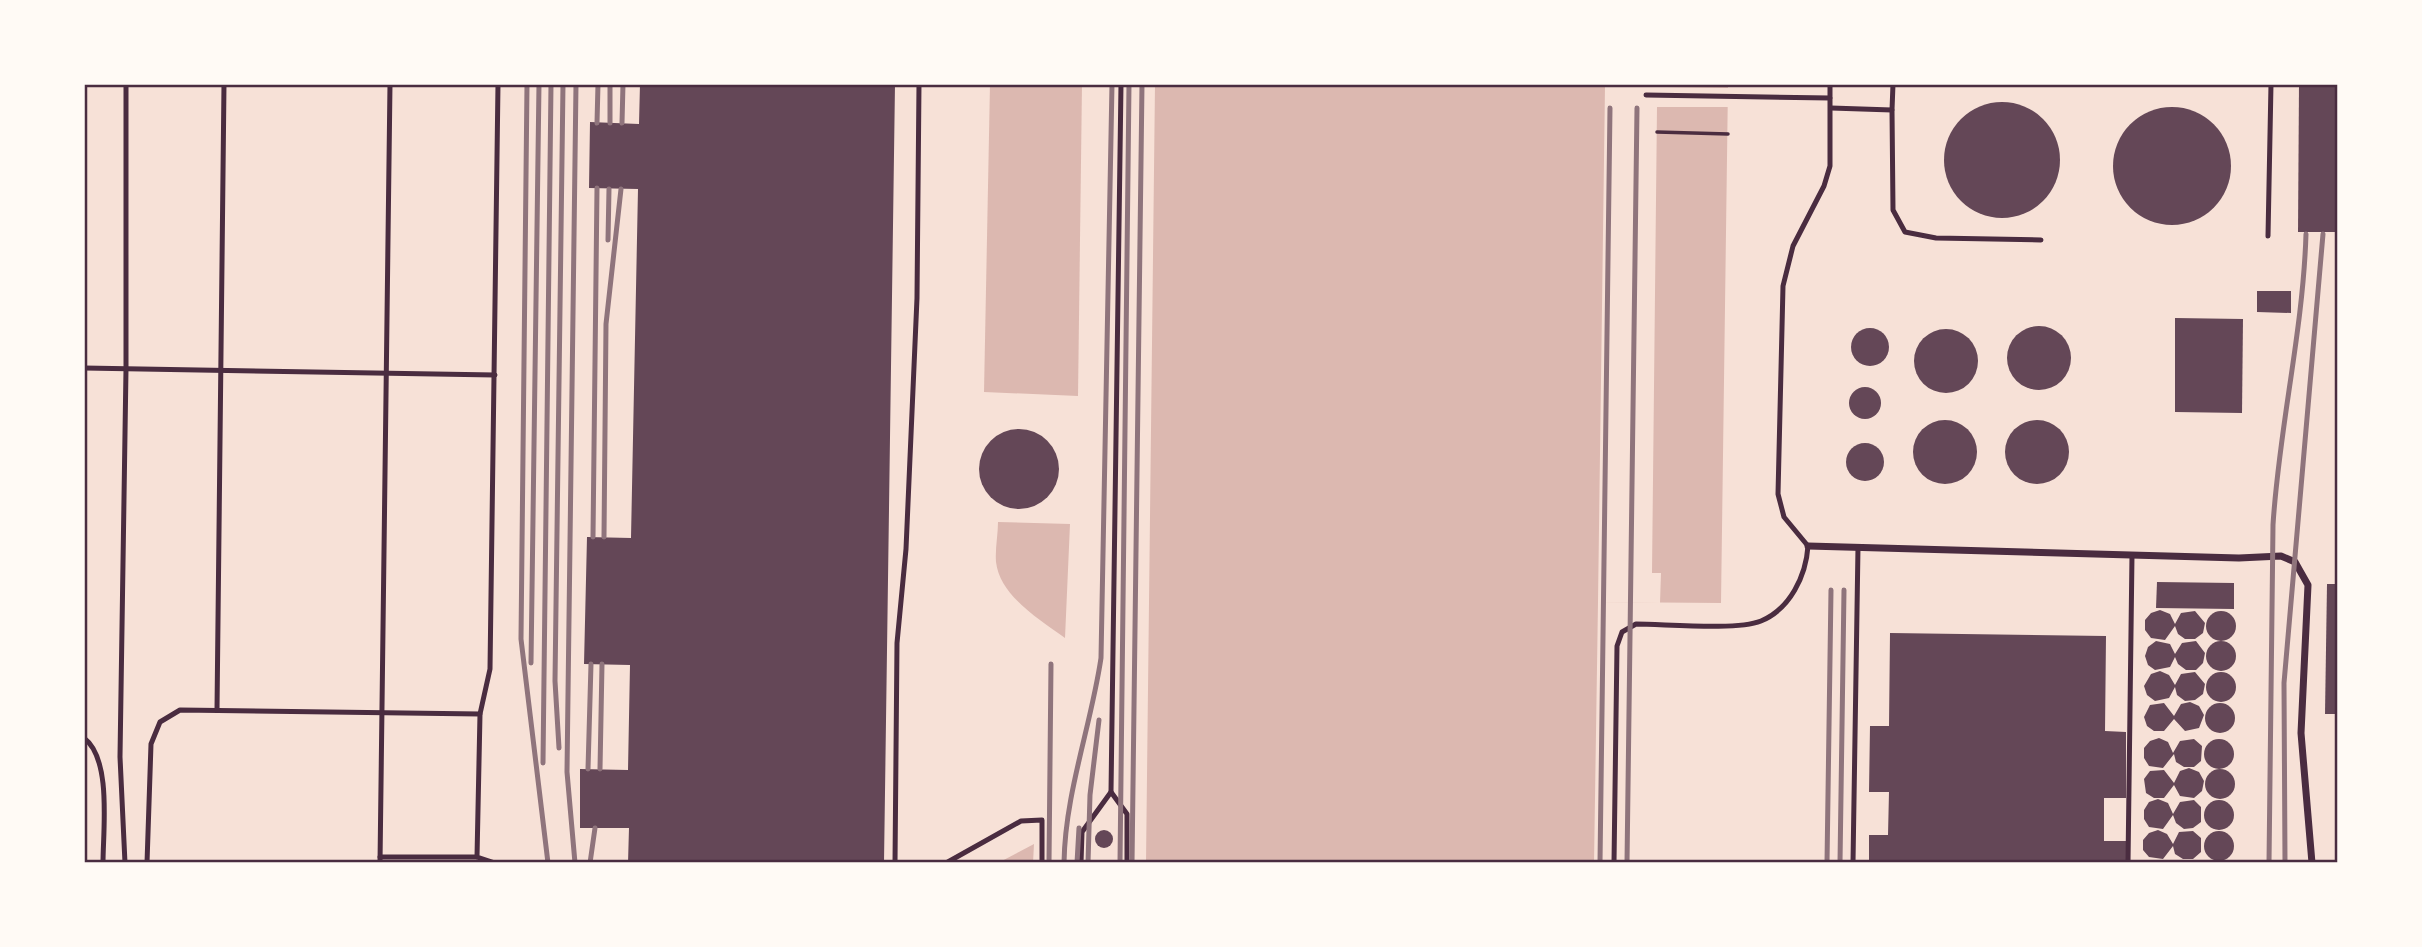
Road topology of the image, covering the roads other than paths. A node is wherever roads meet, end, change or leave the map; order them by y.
1 (126, 84) edge
2 (223, 84) edge
3 (390, 84) edge
4 (498, 84) edge
5 (919, 84) edge
6 (1121, 84) edge
7 (1830, 84) edge
8 (1893, 84) edge
9 (2272, 84) edge
10 (1646, 95) dead end
11 (1830, 98) junction
12 (1830, 108) junction
13 (1892, 110) junction
14 (2268, 236) dead end
15 (2041, 240) dead end
16 (84, 368) edge
17 (126, 369) junction
18 (221, 369) junction
19 (386, 370) junction
20 (495, 375) junction
21 (1808, 546) junction
22 (1858, 547) junction
23 (2132, 555) junction
24 (217, 710) junction
25 (382, 712) junction
26 (480, 714) junction
27 (84, 738) edge
28 (1111, 792) junction
29 (477, 857) junction
30 (380, 860) edge
31 (103, 863) edge
32 (125, 863) edge
33 (147, 863) edge
34 (495, 863) edge
35 (895, 863) edge
36 (946, 863) edge
37 (1042, 863) edge
38 (1081, 863) edge
39 (1127, 863) edge
40 (1614, 863) edge
41 (1853, 863) edge
42 (2129, 863) edge
43 (2312, 863) edge

1 - 17 lane
2 - 18 lane
3 - 19 lane
4 - 20 lane
5 - 35 lane
6 - 28 lane
7 - 11 lane
8 - 13 lane
9 - 14 lane
10 - 11 lane
11 - 12 lane
12 - 13 lane
12 - 21 lane
13 - 15 lane
16 - 17 lane
17 - 18 lane
17 - 32 lane
18 - 19 lane
18 - 24 lane
19 - 20 lane
19 - 25 lane
20 - 26 lane
21 - 22 street
21 - 40 lane
22 - 23 street
22 - 41 lane
23 - 42 lane
23 - 43 street
24 - 25 lane
24 - 33 lane
25 - 26 lane
25 - 30 lane
26 - 29 lane
27 - 31 lane
28 - 38 lane
28 - 39 lane
29 - 30 lane
29 - 34 lane
36 - 37 lane

